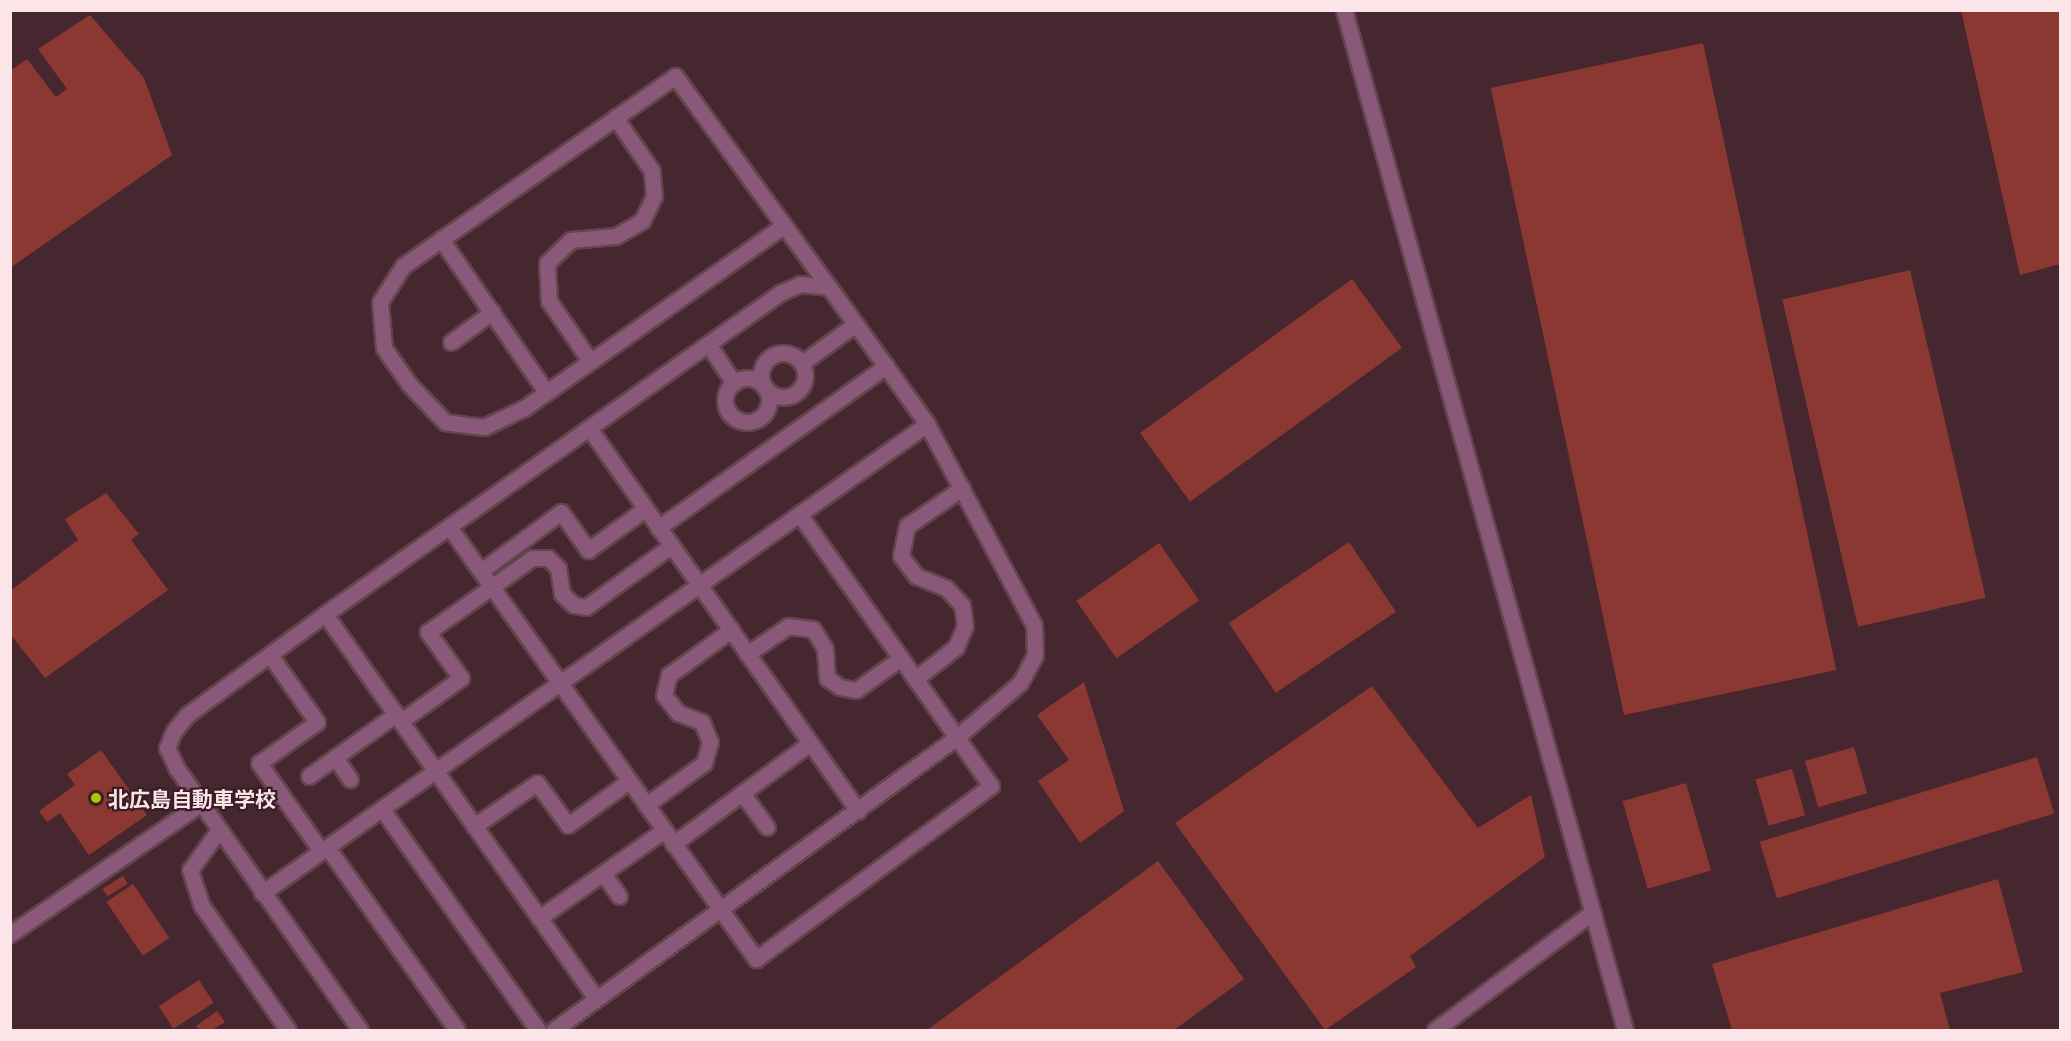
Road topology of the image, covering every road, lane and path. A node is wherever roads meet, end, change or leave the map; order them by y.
1 (1344, 10) edge
2 (615, 117) junction
3 (783, 226) junction
4 (441, 239) junction
5 (829, 287) junction
6 (492, 312) junction
7 (855, 324) junction
8 (451, 342) dead end
9 (708, 344) junction
10 (590, 361) junction
11 (802, 363) junction
12 (886, 366) junction
13 (734, 383) junction
14 (765, 388) junction
15 (546, 392) junction
16 (927, 424) junction
17 (589, 428) junction
18 (962, 488) junction
19 (645, 509) junction
20 (799, 514) junction
21 (450, 528) junction
22 (658, 528) junction
23 (671, 546) junction
24 (481, 572) junction
25 (699, 585) junction
26 (491, 586) junction
27 (325, 614) junction
28 (731, 630) junction
29 (747, 654) junction
30 (270, 655) junction
31 (900, 658) junction
32 (915, 679) junction
33 (559, 683) junction
34 (398, 718) junction
35 (957, 737) junction
36 (810, 743) junction
37 (335, 757) junction
38 (435, 771) junction
39 (309, 776) dead end
40 (350, 779) dead end
41 (629, 781) junction
42 (742, 793) junction
43 (201, 803) junction
44 (646, 805) junction
45 (382, 808) junction
46 (858, 811) junction
47 (474, 826) junction
48 (767, 827) dead end
49 (219, 830) junction
50 (664, 830) junction
51 (673, 844) junction
52 (324, 849) junction
53 (603, 873) junction
54 (262, 893) junction
55 (619, 896) dead end
56 (720, 910) junction
57 (1593, 912) junction
58 (539, 918) junction
59 (10, 934) edge
60 (596, 998) junction
61 (288, 1030) edge
62 (360, 1030) edge
63 (457, 1030) edge
64 (538, 1030) edge
65 (553, 1030) edge
66 (1435, 1030) edge
67 (1625, 1030) edge

1 - 57 street
2 - 3 street
2 - 4 street
2 - 10 street
3 - 5 street
3 - 10 street
4 - 6 street
4 - 15 street
5 - 7 street
5 - 9 street
6 - 8 street
6 - 15 street
7 - 11 street
7 - 12 street
9 - 13 street
9 - 17 street
10 - 15 street
11 - 14 street
11 - 14 street
12 - 16 street
12 - 22 street
13 - 14 street
13 - 14 street
16 - 18 street
16 - 20 street
17 - 19 street
17 - 21 street
18 - 32 street
18 - 35 street
19 - 22 street
19 - 24 street
20 - 25 street
20 - 31 street
21 - 24 street
21 - 27 street
22 - 23 street
23 - 25 street
23 - 26 street
24 - 26 street
25 - 28 street
25 - 33 street
26 - 33 street
26 - 34 street
27 - 30 street
27 - 34 street
28 - 29 street
28 - 44 street
29 - 31 street
29 - 36 street
30 - 43 street
30 - 52 street
31 - 32 street
32 - 35 street
33 - 38 street
33 - 41 street
34 - 37 street
34 - 38 street
35 - 46 street
35 - 56 street
36 - 42 street
36 - 46 street
37 - 39 street
37 - 40 street
38 - 45 street
38 - 47 street
41 - 44 street
41 - 47 street
42 - 48 street
42 - 51 street
43 - 49 street
43 - 59 street
44 - 50 street
45 - 52 street
45 - 64 street
46 - 56 street
47 - 58 street
49 - 54 street
49 - 61 street
50 - 51 street
50 - 53 street
51 - 56 street
52 - 54 street
52 - 63 street
53 - 55 street
53 - 58 street
54 - 62 street
56 - 60 street
57 - 66 street
57 - 67 street
58 - 60 street
60 - 65 street

